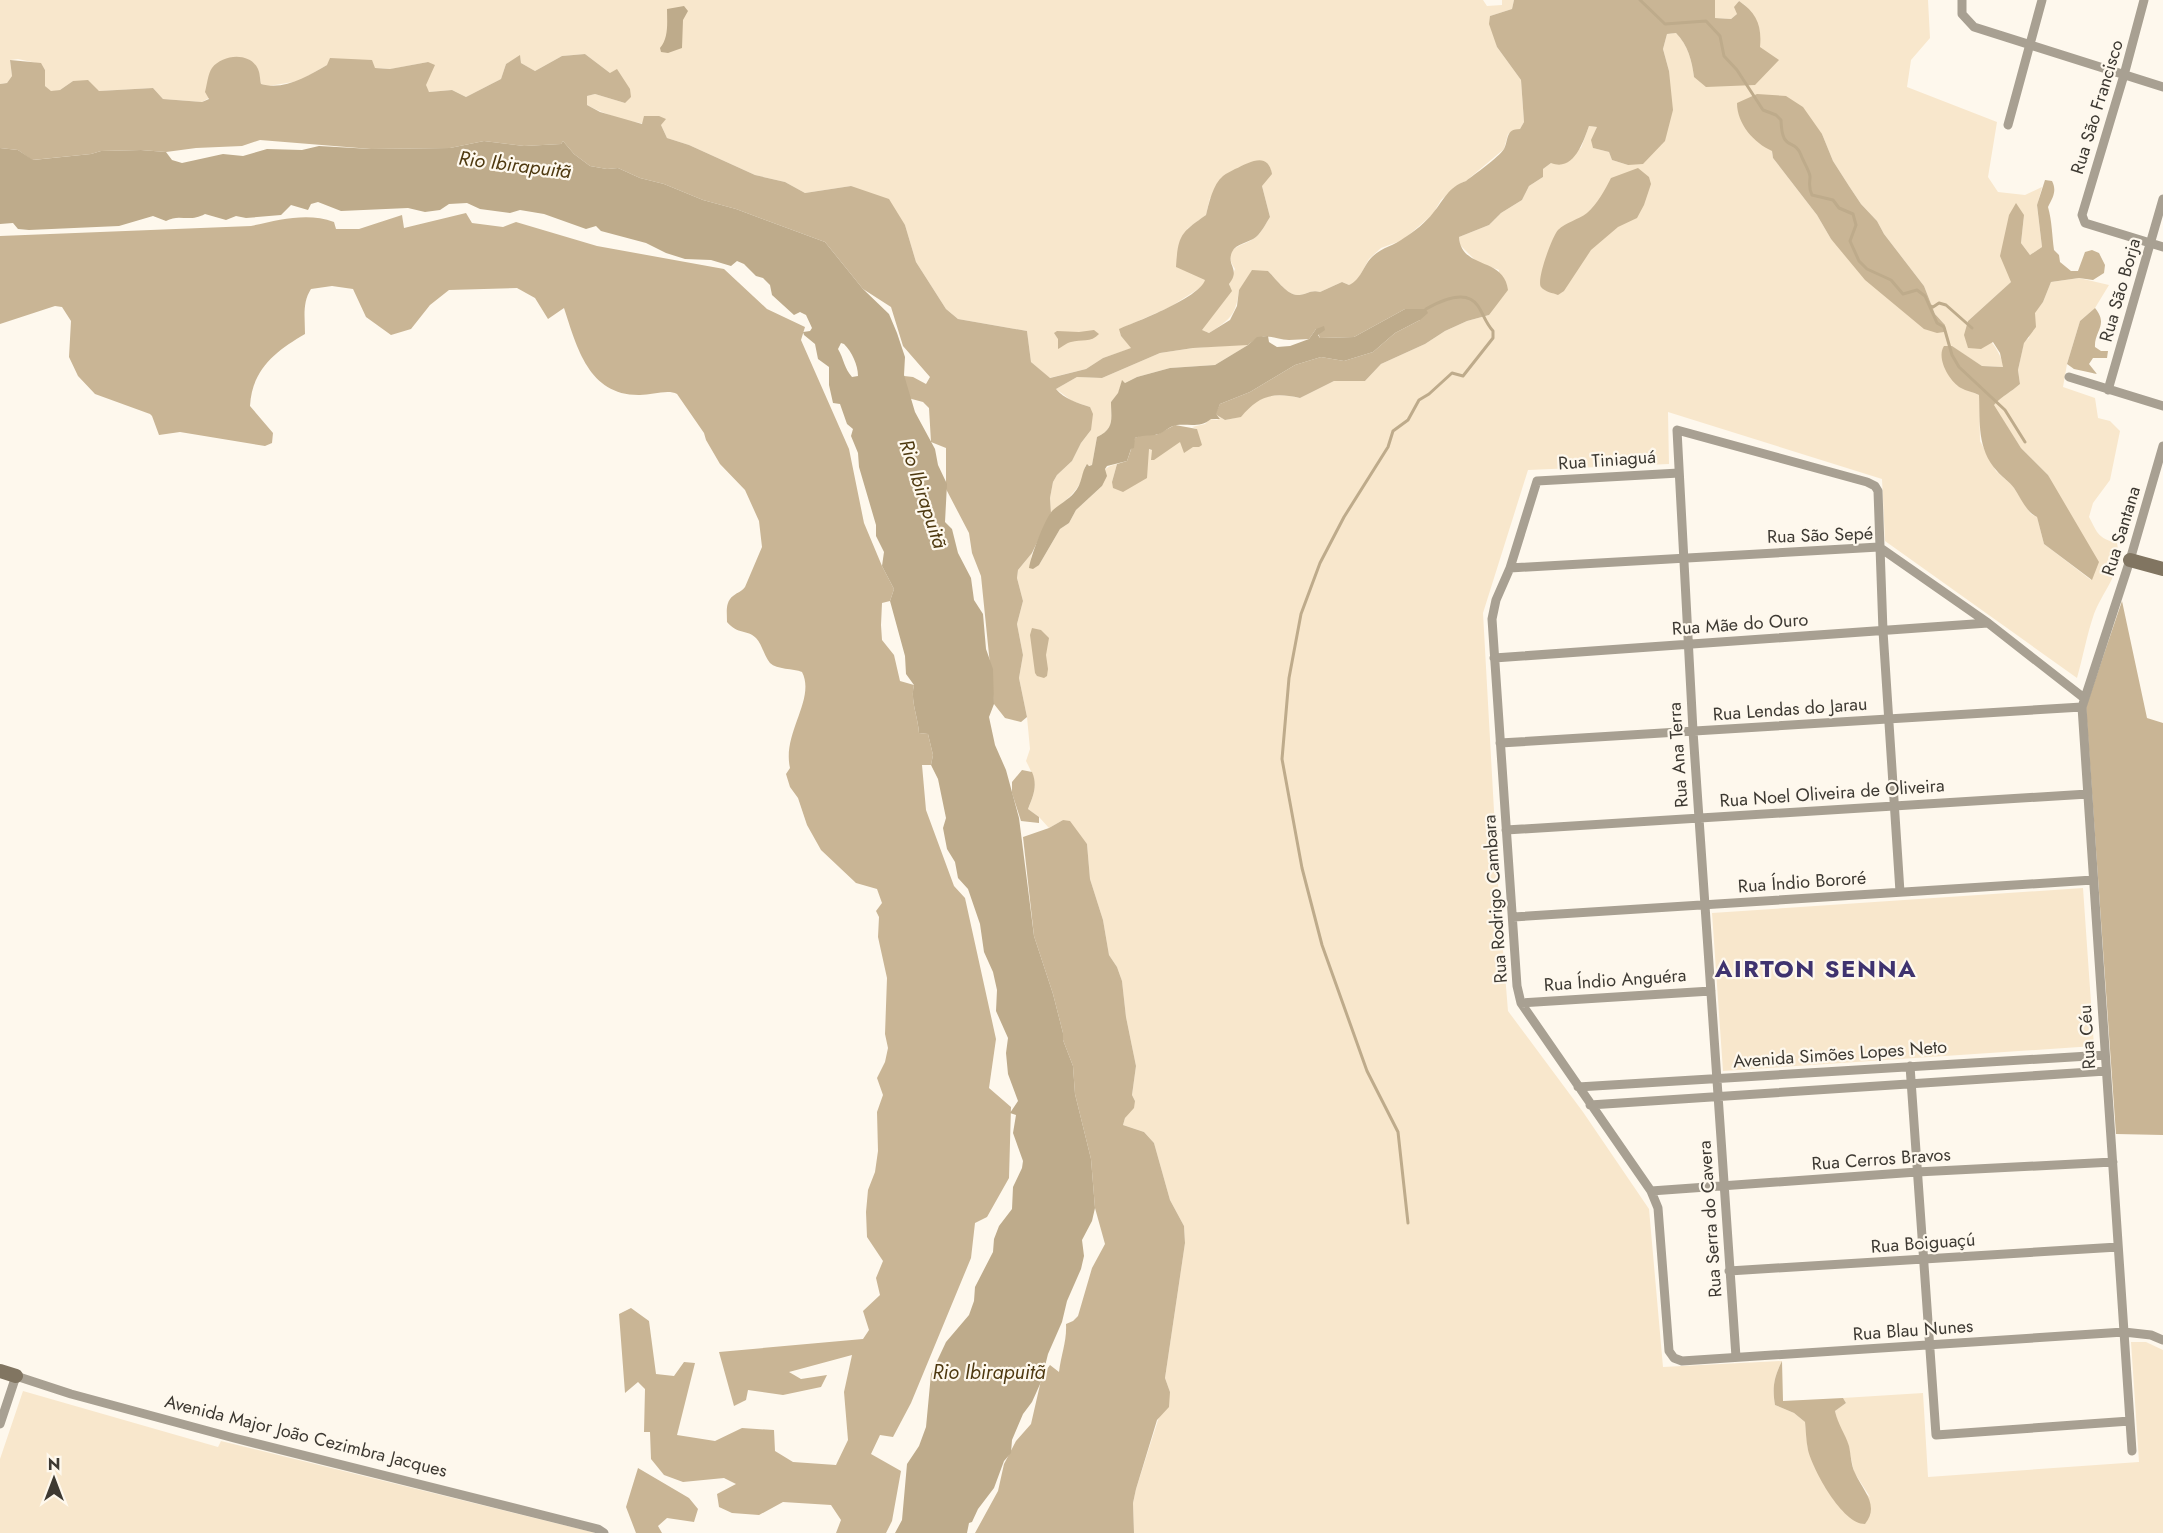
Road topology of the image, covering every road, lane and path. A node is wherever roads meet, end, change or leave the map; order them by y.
1 (1962, 0) edge
2 (2042, 0) edge
3 (2144, 0) edge
4 (2028, 46) junction
5 (2124, 75) junction
6 (2163, 87) edge
7 (2008, 125) dead end
8 (2163, 199) edge
9 (2151, 243) junction
10 (2163, 247) edge
11 (2069, 377) dead end
12 (2108, 390) junction
13 (2163, 406) edge
14 (2163, 446) edge
15 (1679, 472) junction
16 (1537, 481) joint
17 (1879, 547) junction
18 (1684, 560) junction
19 (2130, 560) junction
20 (1510, 568) junction
21 (2163, 569) edge
22 (1988, 623) junction
23 (2108, 624) joint
24 (1883, 631) junction
25 (1688, 644) junction
26 (1494, 658) junction
27 (2083, 702) junction
28 (1888, 719) junction
29 (1693, 731) junction
30 (1500, 743) junction
31 (2088, 794) junction
32 (1894, 806) junction
33 (1699, 818) junction
34 (1506, 830) junction
35 (2093, 880) junction
36 (1900, 892) junction
37 (1705, 905) junction
38 (1513, 917) junction
39 (1711, 991) junction
40 (1521, 1003) junction
41 (2105, 1055) junction
42 (1910, 1066) junction
43 (2106, 1071) junction
44 (1717, 1078) junction
45 (1911, 1084) junction
46 (1578, 1086) junction
47 (1718, 1097) junction
48 (1590, 1105) junction
49 (2113, 1162) junction
50 (1917, 1172) junction
51 (1724, 1185) junction
52 (1651, 1191) junction
53 (2118, 1247) junction
54 (1923, 1260) junction
55 (1729, 1271) junction
56 (2124, 1332) junction
57 (2163, 1340) edge
58 (1929, 1346) junction
59 (1669, 1351) joint
60 (1736, 1357) junction
61 (0, 1371) edge
62 (16, 1376) junction
63 (2130, 1421) junction
64 (0, 1424) edge
65 (2132, 1451) dead end
66 (604, 1533) edge

1 - 4 street
2 - 4 street
3 - 5 street, Rua São Francisco
4 - 5 street
4 - 7 street
5 - 6 street
5 - 9 street, Rua São Francisco
8 - 9 street, Rua São Borja
9 - 10 street
9 - 12 street, Rua São Borja
11 - 12 street
12 - 13 street
14 - 19 street, Rua Santana
15 - 16 street, Rua Tiniaguá
15 - 17 street, Rua Ana Terra
15 - 18 street, Rua Ana Terra
16 - 20 street, Rua Rodrigo Cambara
17 - 18 street, Rua São Sepé
17 - 22 street, Rua São Sepé
17 - 24 street
18 - 20 street, Rua São Sepé
18 - 25 street, Rua Ana Terra
19 - 21 street
19 - 23 street, Rua Santana
20 - 26 street, Rua Rodrigo Cambara
22 - 24 street, Rua Mãe do Ouro
22 - 27 street, Rua São Sepé
23 - 27 street, Rua Céu
24 - 25 street, Rua Mãe do Ouro
24 - 28 street
25 - 26 street, Rua Mãe do Ouro
25 - 29 street, Rua Ana Terra
26 - 30 street, Rua Rodrigo Cambara
27 - 28 street, Rua Lendas do Jarau
27 - 31 street, Rua Céu
28 - 29 street, Rua Lendas do Jarau
28 - 32 street
29 - 30 street, Rua Lendas do Jarau
29 - 33 street, Rua Ana Terra
30 - 34 street, Rua Rodrigo Cambara
31 - 32 street, Rua Noel Oliveira de Oliveira
31 - 35 street, Rua Céu
32 - 33 street, Rua Noel Oliveira de Oliveira
32 - 36 street
33 - 34 street, Rua Noel Oliveira de Oliveira
33 - 37 street, Rua Ana Terra
34 - 38 street, Rua Rodrigo Cambara
35 - 36 street, Rua Índio Bororé
35 - 41 street, Rua Céu
36 - 37 street, Rua Índio Bororé
37 - 38 street, Rua Índio Bororé
37 - 39 street, Rua Ana Terra
38 - 40 street, Rua Rodrigo Cambara
39 - 40 street, Rua Índio Anguéra
39 - 44 street, Rua Ana Terra
40 - 46 street, Rua Rodrigo Cambara
41 - 42 street, Avenida Simões Lopes Neto
41 - 43 street, Rua Céu
42 - 44 street, Avenida Simões Lopes Neto
42 - 45 street
43 - 45 street, Avenida Simões Lopes Neto
43 - 49 street, Rua Céu
44 - 46 street, Avenida Simões Lopes Neto
44 - 47 street, Rua Serra do Cavera
45 - 47 street, Avenida Simões Lopes Neto
45 - 50 street
46 - 48 street, Rua Rodrigo Cambara
47 - 48 street, Avenida Simões Lopes Neto
47 - 51 street, Rua Serra do Cavera
48 - 52 street, Rua Rodrigo Cambara
49 - 50 street, Rua Cerros Bravos
49 - 53 street, Rua Céu
50 - 51 street, Rua Cerros Bravos
50 - 54 street
51 - 52 street, Rua Cerros Bravos
51 - 55 street, Rua Serra do Cavera
52 - 59 street, Rua Rodrigo Cambara
53 - 54 street, Rua Boiguaçú
53 - 56 street, Rua Céu
54 - 55 street, Rua Boiguaçú
54 - 58 street
55 - 60 street, Rua Serra do Cavera
56 - 57 street, Rua Blau Nunes
56 - 58 street, Rua Blau Nunes
56 - 63 street, Rua Céu
58 - 60 street, Rua Blau Nunes
58 - 63 street
59 - 60 street, Rua Blau Nunes
61 - 62 street, Avenida Major João Cezimbra Jacques
62 - 64 street
62 - 66 street, Avenida Major João Cezimbra Jacques
63 - 65 street, Rua Céu

